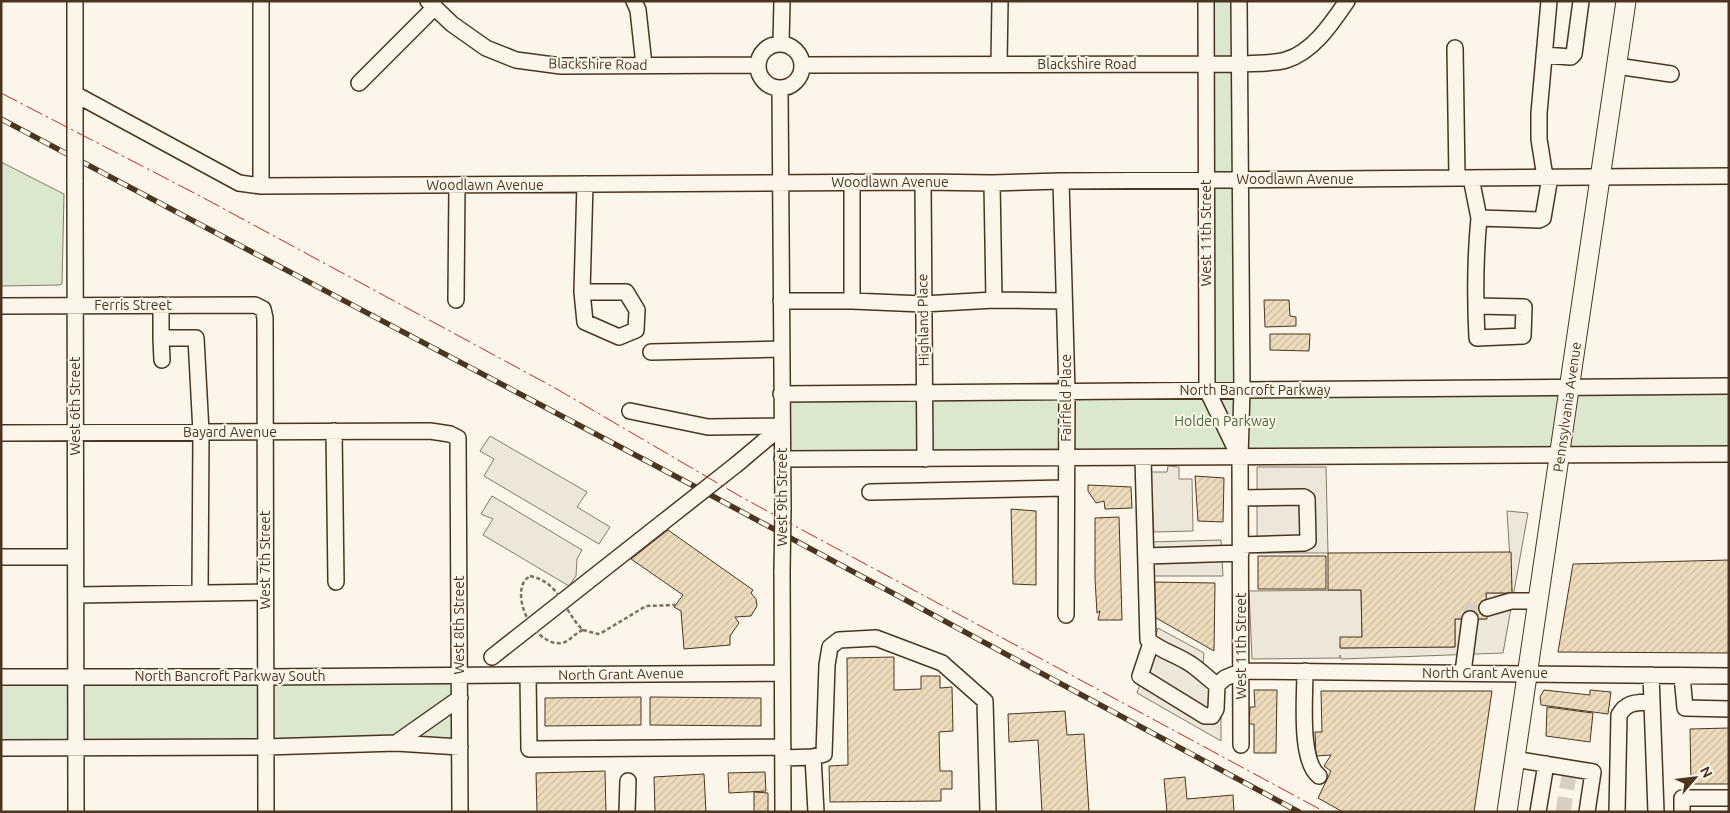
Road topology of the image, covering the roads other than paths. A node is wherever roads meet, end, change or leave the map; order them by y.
1 (74, 1) edge
2 (261, 1) edge
3 (634, 1) edge
4 (782, 1) edge
5 (1000, 1) edge
6 (1206, 1) edge
7 (1239, 1) edge
8 (1347, 1) edge
9 (1548, 1) edge
10 (1581, 1) edge
11 (1626, 1) edge
12 (431, 4) edge
13 (781, 43) junction
14 (1455, 48) dead end
15 (1544, 55) junction
16 (758, 64) junction
17 (999, 64) junction
18 (1206, 64) junction
19 (1239, 64) junction
20 (644, 65) junction
21 (802, 65) junction
22 (1616, 66) junction
23 (1671, 74) dead end
24 (359, 84) dead end
25 (780, 88) junction
26 (75, 94) junction
27 (1729, 176) edge
28 (1548, 177) junction
29 (1600, 177) junction
30 (1464, 178) junction
31 (1206, 180) junction
32 (1241, 180) junction
33 (1061, 181) junction
34 (852, 182) junction
35 (923, 182) junction
36 (780, 183) junction
37 (992, 183) junction
38 (585, 184) junction
39 (457, 185) junction
40 (261, 186) junction
41 (1479, 218) junction
42 (582, 292) dead end
43 (456, 300) dead end
44 (994, 300) junction
45 (780, 301) junction
46 (852, 301) junction
47 (1064, 301) junction
48 (923, 304) junction
49 (75, 305) junction
50 (161, 305) junction
51 (1, 306) edge
52 (1476, 306) dead end
53 (263, 309) joint
54 (161, 338) junction
55 (781, 349) junction
56 (651, 352) dead end
57 (162, 360) dead end
58 (1729, 386) edge
59 (1568, 387) junction
60 (1207, 390) junction
61 (1242, 390) junction
62 (1066, 391) junction
63 (924, 392) junction
64 (781, 394) junction
65 (630, 411) dead end
66 (782, 426) junction
67 (334, 431) junction
68 (1, 432) edge
69 (75, 432) junction
70 (201, 432) junction
71 (265, 432) junction
72 (458, 438) joint
73 (1729, 454) edge
74 (1561, 455) junction
75 (1240, 457) junction
76 (1066, 458) junction
77 (1143, 458) junction
78 (782, 459) junction
79 (926, 459) junction
80 (1066, 488) junction
81 (870, 492) dead end
82 (1240, 498) junction
83 (1241, 549) junction
84 (76, 556) junction
85 (1146, 556) junction
86 (1, 557) edge
87 (336, 582) dead end
88 (265, 592) junction
89 (200, 593) junction
90 (76, 595) junction
91 (1538, 600) junction
92 (1486, 608) tunnel mouth
93 (1066, 616) dead end
94 (1470, 619) dead end
95 (1151, 643) junction
96 (492, 657) dead end
97 (1242, 671) junction
98 (1305, 672) junction
99 (1463, 672) junction
100 (1526, 672) junction
101 (782, 673) junction
102 (528, 675) junction
103 (1651, 675) junction
104 (1, 676) edge
105 (76, 676) junction
106 (460, 676) junction
107 (1682, 676) junction
108 (1729, 676) edge
109 (265, 678) junction
110 (1217, 685) junction
111 (460, 698) junction
112 (1652, 702) junction
113 (1729, 709) edge
114 (396, 743) junction
115 (1241, 745) dead end
116 (265, 747) junction
117 (460, 747) junction
118 (1, 748) edge
119 (76, 748) junction
120 (783, 752) junction
121 (813, 757) junction
122 (1514, 759) junction
123 (1546, 764) junction
124 (1320, 776) dead end
125 (628, 781) dead end
126 (1729, 798) edge
127 (76, 812) edge
128 (266, 812) edge
129 (460, 812) edge
130 (627, 812) edge
131 (783, 812) edge
132 (816, 812) edge
133 (988, 812) edge
134 (1507, 812) edge
135 (1538, 812) edge
136 (1587, 812) edge
137 (1618, 812) edge
138 (1656, 812) edge
139 (1682, 812) edge

1 - 26 street, West 6th Street
2 - 40 street
3 - 20 street
4 - 13 street
5 - 17 street
6 - 18 street, West 11th Street
7 - 19 street, West 11th Street
8 - 19 street, Blackshire Road
9 - 15 street
10 - 15 street
11 - 22 main road, Pennsylvania Avenue
12 - 20 street, Blackshire Road
12 - 24 street
13 - 16 street
13 - 21 street
14 - 30 street
15 - 28 street
16 - 20 street, Blackshire Road
16 - 25 street
17 - 18 street, Blackshire Road
17 - 21 street, Blackshire Road
18 - 19 street, Blackshire Road
18 - 31 street, West 11th Street
19 - 32 street, West 11th Street
21 - 25 street
22 - 23 street
22 - 29 main road, Pennsylvania Avenue
25 - 36 street, West 9th Street
26 - 40 street, Woodlawn Avenue
26 - 49 street, West 6th Street, bridge
27 - 29 street, Woodlawn Avenue
28 - 29 street, Woodlawn Avenue
28 - 30 street, Woodlawn Avenue
28 - 41 street
29 - 59 main road, Pennsylvania Avenue
30 - 32 street, Woodlawn Avenue
30 - 41 street
31 - 32 street, Woodlawn Avenue
31 - 33 street, Woodlawn Avenue
31 - 60 street, West 11th Street
32 - 61 street, West 11th Street
33 - 37 street, Woodlawn Avenue
33 - 47 street, Fairfield Place
34 - 35 street, Woodlawn Avenue
34 - 36 street, Woodlawn Avenue
34 - 46 street
35 - 37 street, Woodlawn Avenue
35 - 48 street, Highland Place
36 - 38 street, Woodlawn Avenue
36 - 45 street, West 9th Street
37 - 44 street
38 - 39 street, Woodlawn Avenue
38 - 42 street
39 - 40 street, Woodlawn Avenue
39 - 43 street
41 - 52 street
44 - 47 street
44 - 48 street
45 - 46 street
45 - 55 street, West 9th Street
46 - 48 street
47 - 62 street, Fairfield Place
48 - 63 street, Highland Place
49 - 50 street, Ferris Street
49 - 51 street, Ferris Street
49 - 69 street, West 6th Street
50 - 53 street, Ferris Street
50 - 54 street
53 - 71 street, West 7th Street
54 - 57 street
54 - 70 street
55 - 56 street
55 - 64 street, West 9th Street
58 - 59 street, North Bancroft Parkway
59 - 61 street, North Bancroft Parkway
59 - 74 main road, Pennsylvania Avenue
60 - 61 street, North Bancroft Parkway
60 - 62 street, North Bancroft Parkway
60 - 75 street, West 11th Street
61 - 75 street, West 11th Street
62 - 63 street, North Bancroft Parkway
62 - 76 street, Fairfield Place
63 - 64 street, North Bancroft Parkway
63 - 79 street, Highland Place
64 - 66 street, West 9th Street
65 - 66 street
66 - 78 street, West 9th Street
66 - 96 street, bridge
67 - 71 street, Bayard Avenue
67 - 72 street, Bayard Avenue
67 - 87 street
68 - 69 street, Bayard Avenue
69 - 70 street, Bayard Avenue
69 - 84 street, West 6th Street
70 - 71 street, Bayard Avenue
70 - 89 street
71 - 88 street, West 7th Street
72 - 106 street, West 8th Street
73 - 74 street
74 - 75 street
74 - 91 main road, Pennsylvania Avenue
75 - 77 street
75 - 82 street, West 11th Street
76 - 77 street
76 - 79 street
76 - 80 street, Fairfield Place
77 - 85 street
78 - 79 street
78 - 101 street, West 9th Street, bridge
80 - 81 street
80 - 93 street, Fairfield Place
82 - 83 street, West 11th Street
82 - 83 street
83 - 85 street
83 - 97 street, West 11th Street
84 - 86 street
84 - 90 street, West 6th Street
85 - 95 street
88 - 89 street
88 - 109 street, West 7th Street
89 - 90 street
90 - 105 street, West 6th Street
91 - 92 street
91 - 100 main road, Pennsylvania Avenue
94 - 99 street
95 - 110 street
95 - 110 street
97 - 98 street, North Grant Avenue
97 - 110 street
97 - 115 street, West 11th Street
98 - 99 street, North Grant Avenue
98 - 124 street
99 - 100 street, North Grant Avenue
100 - 103 street, North Grant Avenue
100 - 122 main road, Pennsylvania Avenue
101 - 102 street, North Grant Avenue
101 - 120 street, West 9th Street
102 - 106 street, North Grant Avenue
102 - 120 street
103 - 107 street, North Grant Avenue
103 - 112 street
104 - 105 street, North Bancroft Parkway South
105 - 109 street, North Bancroft Parkway South
105 - 119 street, West 6th Street
106 - 109 street, North Bancroft Parkway South
106 - 111 street, West 8th Street
107 - 108 street, North Grant Avenue
107 - 113 street
109 - 116 street, West 7th Street
111 - 114 street
111 - 117 street, West 8th Street
112 - 137 street
112 - 138 street
114 - 116 street
114 - 117 street
116 - 119 street
116 - 128 street, West 7th Street
117 - 129 street, West 8th Street
118 - 119 street
119 - 127 street, West 6th Street
120 - 121 street
120 - 131 street, West 9th Street
121 - 132 street
121 - 133 street
122 - 123 street
122 - 134 main road, Pennsylvania Avenue
123 - 135 street
123 - 136 street
125 - 130 street
126 - 139 street

